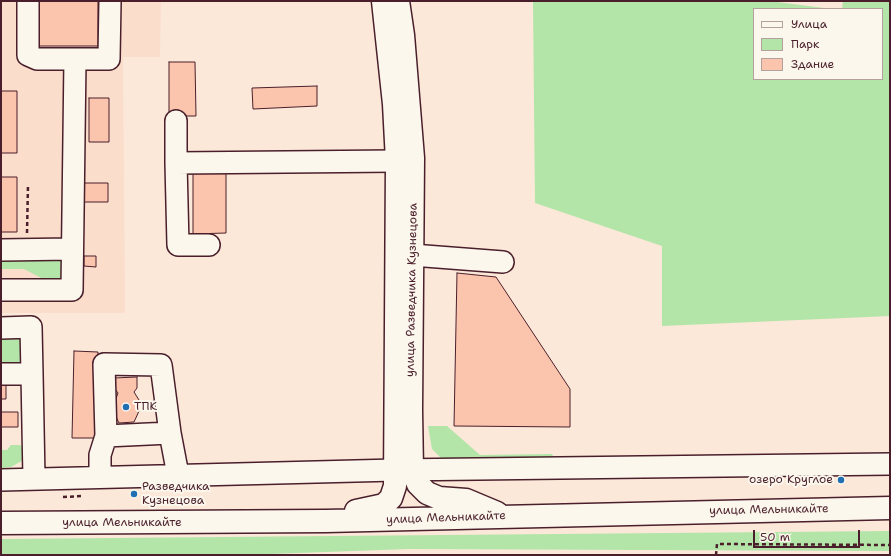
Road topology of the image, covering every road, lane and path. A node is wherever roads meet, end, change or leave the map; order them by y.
1 (28, 1) edge
2 (110, 1) edge
3 (383, 1) edge
4 (398, 1) edge
5 (75, 59) junction
6 (176, 121) dead end
7 (396, 161) junction
8 (176, 163) junction
9 (28, 185) dead end
10 (25, 235) dead end
11 (208, 245) dead end
12 (72, 249) junction
13 (1, 250) edge
14 (412, 255) junction
15 (503, 262) dead end
16 (1, 290) edge
17 (1, 328) edge
18 (1, 374) edge
19 (32, 374) junction
20 (170, 433) junction
21 (106, 436) junction
22 (890, 464) edge
23 (404, 471) junction
24 (178, 475) junction
25 (102, 477) junction
26 (34, 479) junction
27 (1, 480) edge
28 (890, 508) edge
29 (505, 516) junction
30 (326, 521) junction
31 (1, 523) edge
32 (890, 544) edge
33 (716, 555) edge

1 - 5 lane
2 - 5 lane
3 - 7 main road, улица Разведчика Кузнецова
4 - 14 main road, улица Разведчика Кузнецова
5 - 12 lane
6 - 8 lane
7 - 8 lane
7 - 23 main road, улица Разведчика Кузнецова
8 - 11 lane
9 - 10 path
12 - 13 lane
12 - 16 lane
14 - 15 lane
14 - 23 main road, улица Разведчика Кузнецова
17 - 19 lane
18 - 19 lane
19 - 26 lane
20 - 21 lane
20 - 21 lane
20 - 24 lane
21 - 25 lane
22 - 23 lane
23 - 24 lane
23 - 29 main road, улица Разведчика Кузнецова
23 - 30 main road, улица Разведчика Кузнецова
24 - 25 lane
25 - 26 lane
26 - 27 lane
28 - 29 main road, улица Мельникайте
29 - 30 main road, улица Мельникайте
30 - 31 main road, улица Мельникайте
32 - 33 path

